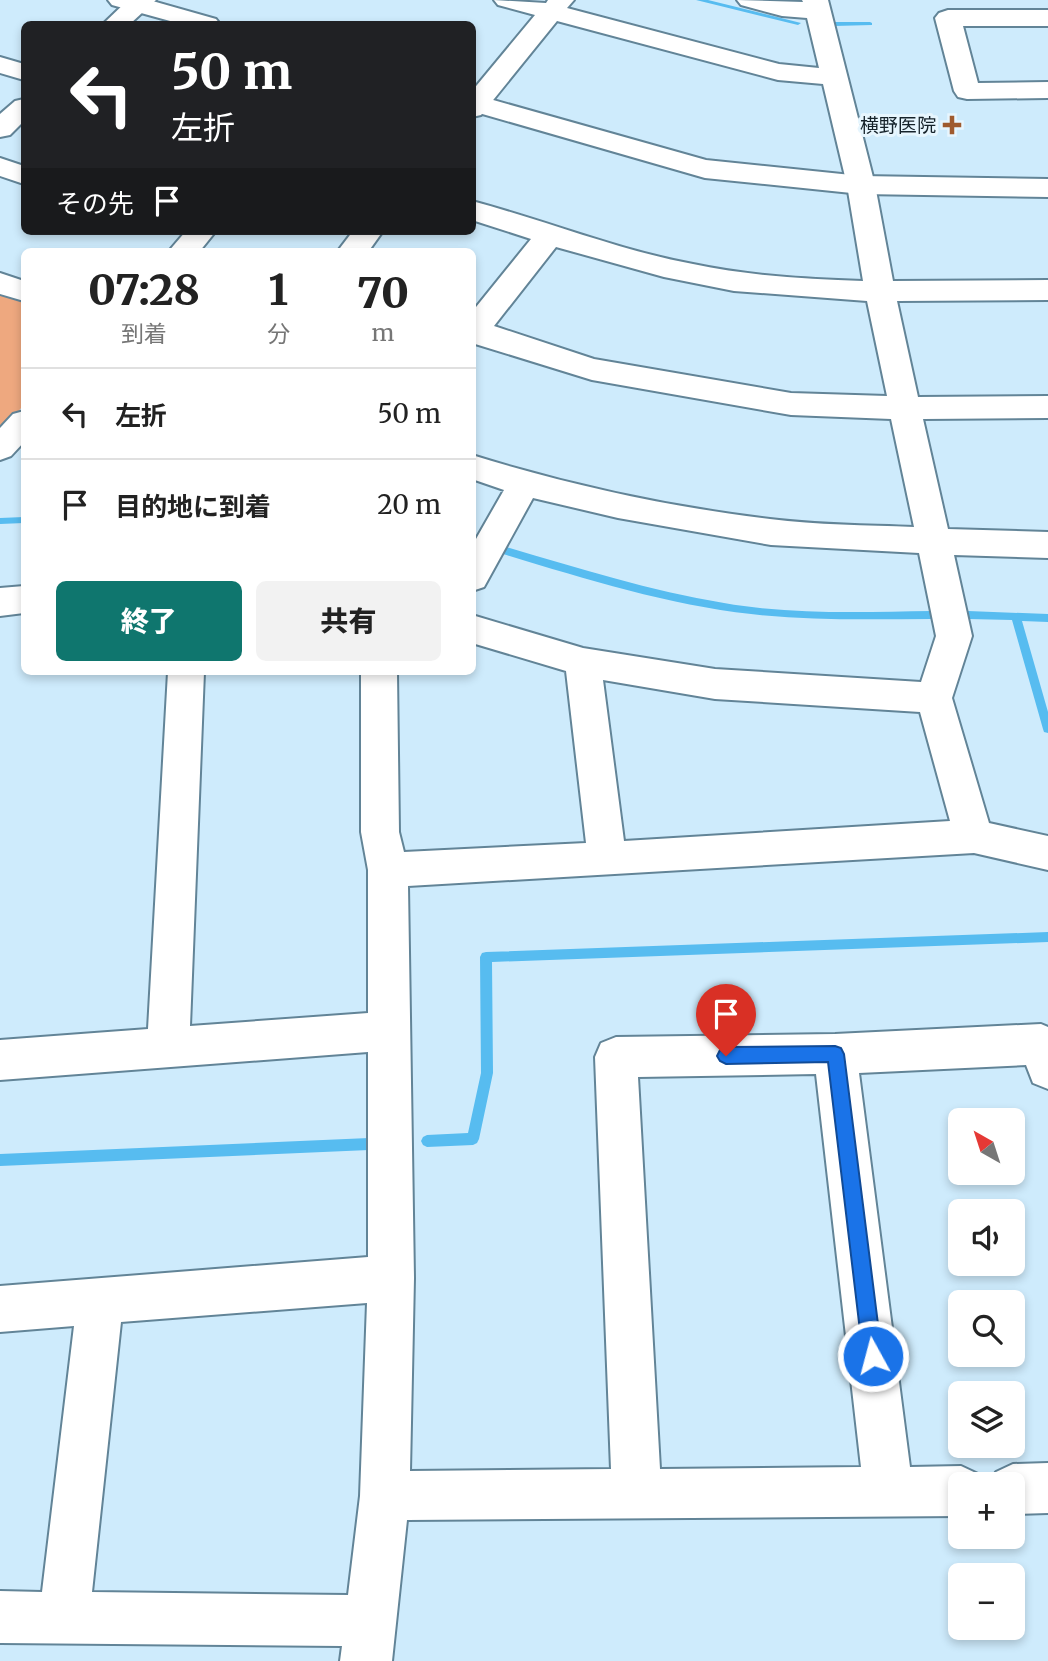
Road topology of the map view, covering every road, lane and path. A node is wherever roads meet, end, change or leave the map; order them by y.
1 (507, 0) edge
2 (750, 0) edge
3 (134, 2) edge
4 (816, 5) edge
5 (556, 6) edge
6 (1048, 18) edge
7 (118, 21) edge
8 (197, 21) edge
9 (0, 65) edge
10 (21, 71) edge
11 (834, 77) junction
12 (1048, 90) edge
13 (476, 102) edge
14 (476, 105) edge
15 (21, 110) edge
16 (0, 129) edge
17 (0, 167) edge
18 (21, 174) edge
19 (861, 186) junction
20 (1048, 187) edge
21 (476, 211) edge
22 (550, 235) junction
23 (0, 283) edge
24 (21, 290) edge
25 (880, 290) junction
26 (1048, 290) edge
27 (476, 328) edge
28 (476, 333) edge
29 (1048, 407) edge
30 (905, 408) junction
31 (21, 425) edge
32 (21, 448) edge
33 (0, 449) edge
34 (476, 468) edge
35 (524, 484) junction
36 (936, 542) junction
37 (1048, 545) edge
38 (476, 571) edge
39 (21, 600) edge
40 (0, 602) edge
41 (476, 630) edge
42 (583, 662) junction
43 (186, 675) edge
44 (379, 675) edge
45 (934, 698) junction
46 (974, 836) junction
47 (1048, 853) edge
48 (607, 859) junction
49 (388, 870) junction
50 (390, 1031) junction
51 (168, 1049) junction
52 (835, 1054) junction
53 (0, 1060) edge
54 (1048, 1069) edge
55 (391, 1278) junction
56 (100, 1301) junction
57 (0, 1309) edge
58 (1048, 1488) edge
59 (1025, 1489) edge
60 (948, 1491) edge
61 (890, 1493) junction
62 (385, 1496) junction
63 (637, 1496) junction
64 (0, 1617) edge
65 (64, 1618) junction
66 (368, 1641) edge

1 - 5 street
2 - 4 street
3 - 7 street
3 - 8 street
4 - 11 street
5 - 11 street
5 - 13 street
6 - 12 street
9 - 10 street
11 - 19 street
14 - 19 street
15 - 16 street
17 - 18 street
19 - 20 street
19 - 25 street
21 - 22 street
22 - 25 street
22 - 27 street
23 - 24 street
25 - 26 street
25 - 30 street
28 - 30 street
29 - 30 street
30 - 36 street
31 - 33 street
32 - 33 street
34 - 35 street
35 - 36 street
35 - 38 street
36 - 37 street
36 - 45 street
39 - 40 street
41 - 42 street
42 - 45 street
42 - 48 street
43 - 51 street
44 - 49 street
45 - 46 street
46 - 47 street
46 - 48 street
48 - 49 street
49 - 50 street
50 - 51 street
50 - 55 street
51 - 53 street
52 - 54 street
52 - 61 street
52 - 63 street
55 - 56 street
55 - 62 street
56 - 57 street
56 - 65 street
58 - 59 street
60 - 61 street
61 - 63 street
62 - 63 street
62 - 66 street
64 - 65 street
65 - 66 street

